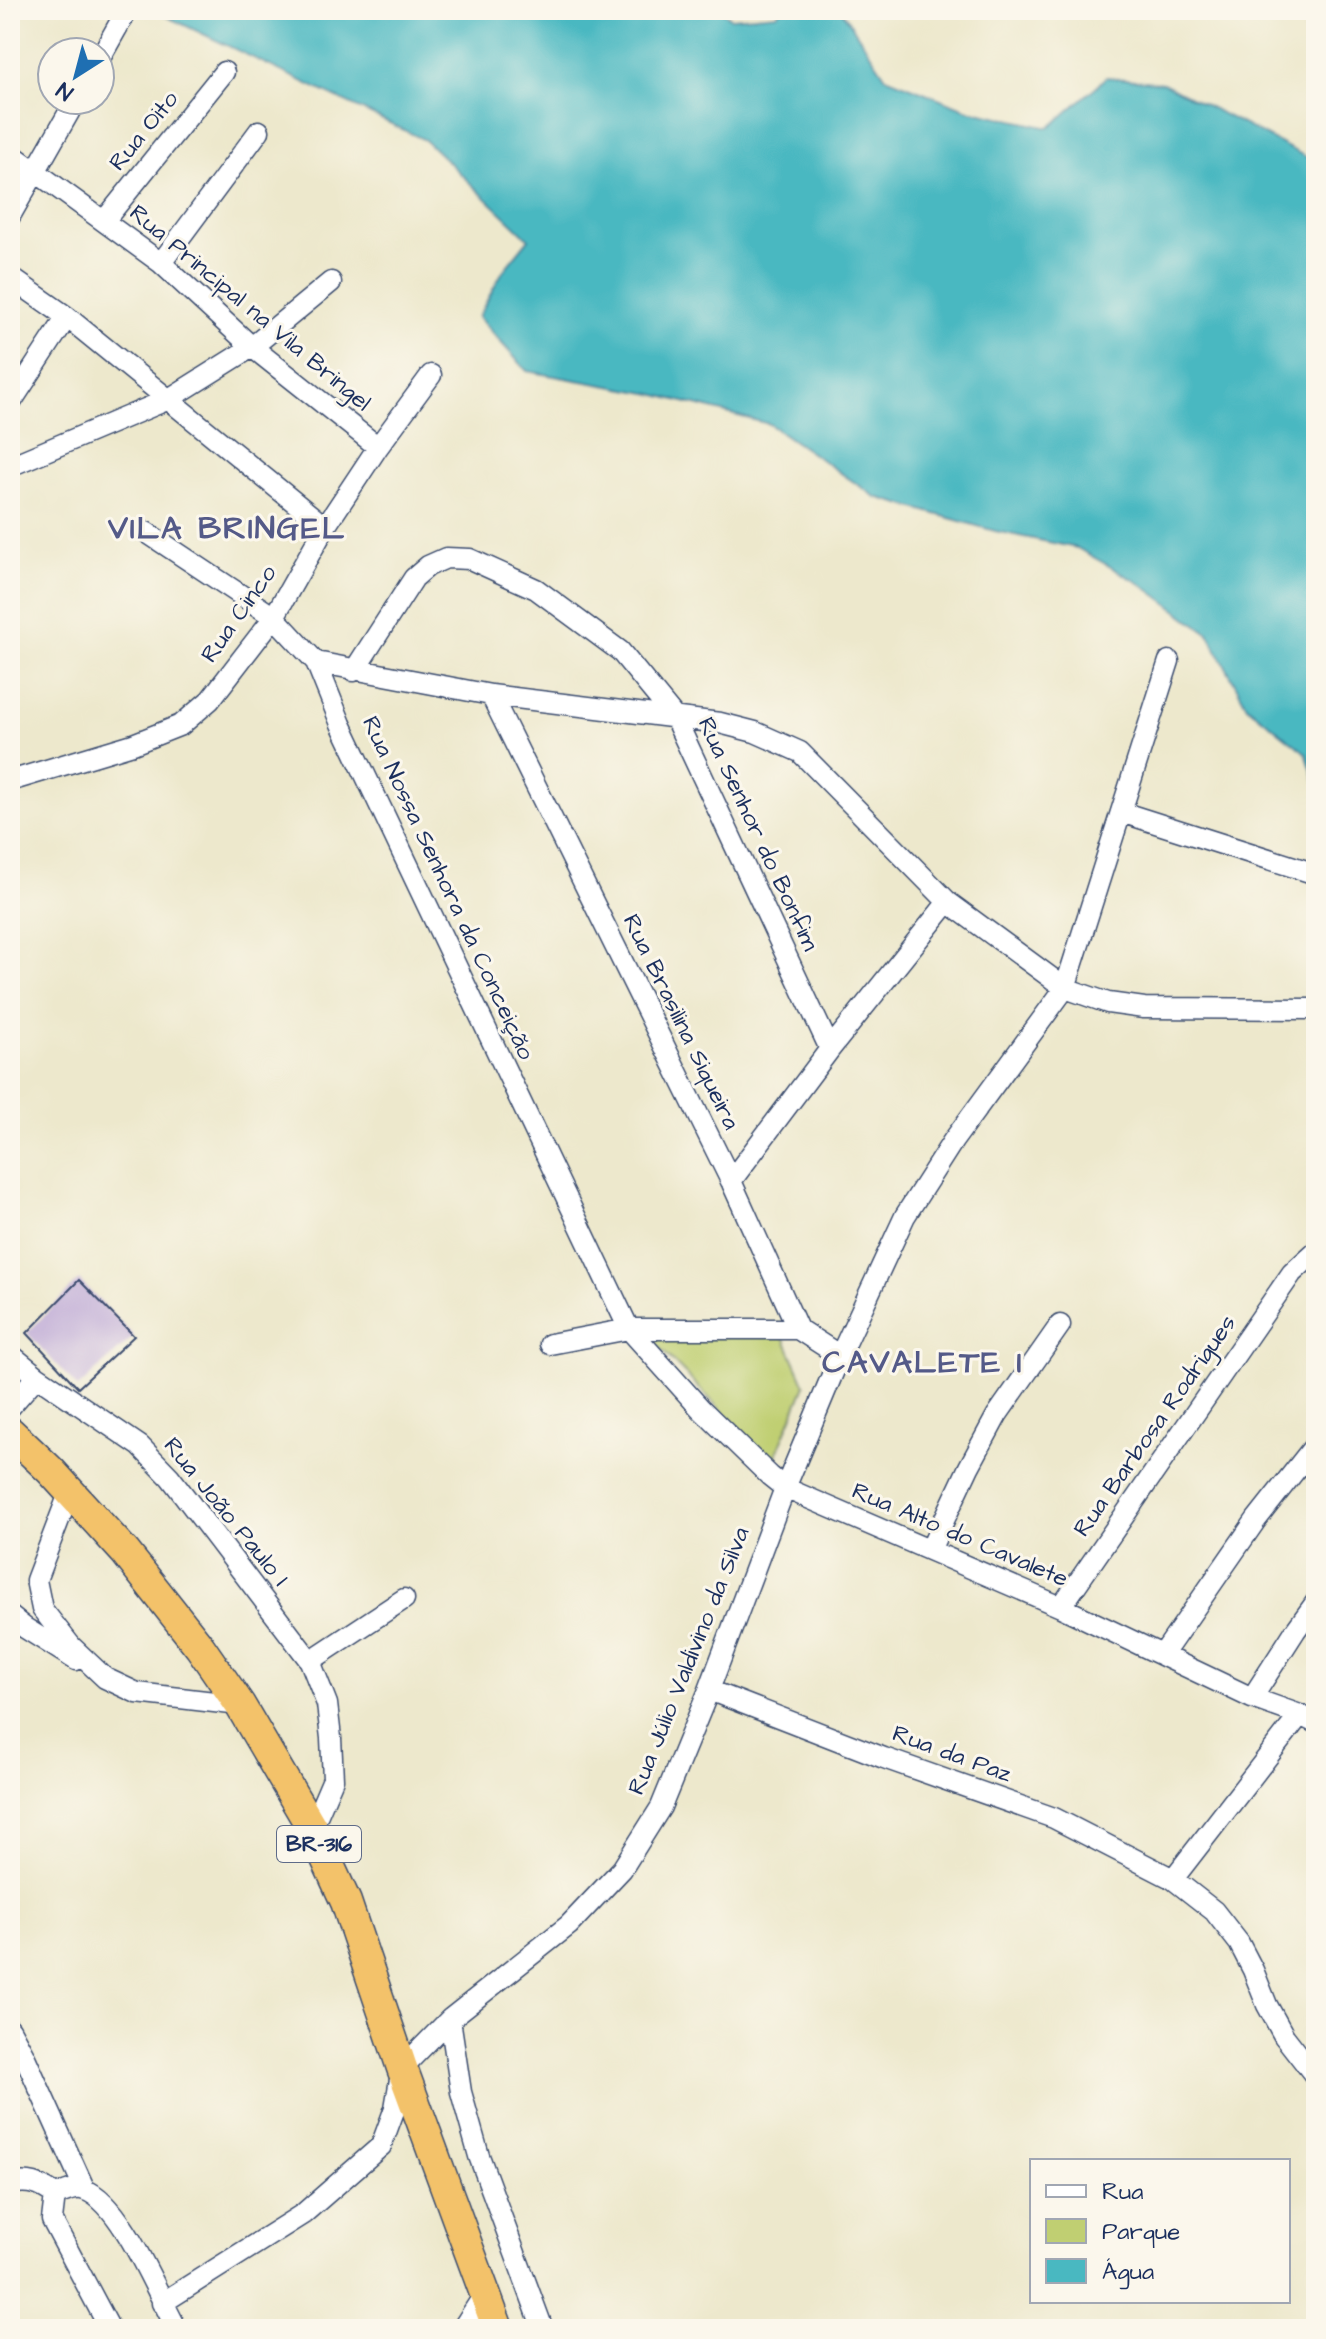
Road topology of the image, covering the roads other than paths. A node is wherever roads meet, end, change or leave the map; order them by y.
1 (127, 10) edge
2 (112, 36) edge
3 (224, 72) dead end
4 (67, 116) edge
5 (259, 131) dead end
6 (10, 153) edge
7 (35, 172) junction
8 (10, 216) edge
9 (104, 221) junction
10 (161, 263) junction
11 (10, 277) edge
12 (331, 282) dead end
13 (67, 317) junction
14 (252, 347) junction
15 (431, 375) dead end
16 (169, 399) junction
17 (10, 404) edge
18 (378, 447) junction
19 (10, 466) edge
20 (325, 527) junction
21 (146, 532) dead end
22 (274, 617) junction
23 (1169, 661) dead end
24 (316, 662) junction
25 (354, 671) junction
26 (491, 695) junction
27 (675, 718) junction
28 (10, 781) edge
29 (1121, 812) junction
30 (1316, 874) edge
31 (948, 902) junction
32 (1065, 988) junction
33 (1316, 1009) edge
34 (830, 1049) junction
35 (731, 1181) junction
36 (1316, 1251) edge
37 (1060, 1325) dead end
38 (629, 1329) junction
39 (798, 1329) junction
40 (550, 1344) dead end
41 (10, 1354) edge
42 (840, 1356) junction
43 (37, 1376) junction
44 (10, 1427) edge
45 (1316, 1444) edge
46 (785, 1488) junction
47 (70, 1491) junction
48 (930, 1550) junction
49 (404, 1599) dead end
50 (1316, 1602) edge
51 (1061, 1607) junction
52 (10, 1616) edge
53 (1316, 1622) edge
54 (1295, 1631) junction
55 (1163, 1654) junction
56 (310, 1661) junction
57 (105, 1678) junction
58 (709, 1690) junction
59 (1252, 1698) junction
60 (240, 1705) junction
61 (1308, 1719) edge
62 (312, 1828) junction
63 (1173, 1879) junction
64 (450, 2019) junction
65 (10, 2029) edge
66 (402, 2068) junction
67 (1316, 2077) edge
68 (10, 2184) edge
69 (70, 2192) junction
70 (486, 2292) junction
71 (162, 2303) junction
72 (110, 2329) edge
73 (177, 2329) edge
74 (462, 2329) edge
75 (498, 2329) edge
76 (543, 2329) edge

1 - 2 street
3 - 9 street, Rua Oito
4 - 7 street
5 - 10 street
6 - 7 street, Rua Principal na Vila Bringel
7 - 8 street
7 - 9 street, Rua Principal na Vila Bringel
9 - 10 street, Rua Principal na Vila Bringel
10 - 14 street, Rua Principal na Vila Bringel
11 - 13 street
12 - 14 street
13 - 16 street
13 - 17 street
14 - 16 street
14 - 18 street, Rua Principal na Vila Bringel
15 - 18 street, Rua Cinco
16 - 19 street
16 - 20 street
18 - 20 street, Rua Cinco
20 - 22 street, Rua Cinco
21 - 22 street, Rua Nossa Senhora da Conceição
22 - 24 street, Rua Nossa Senhora da Conceição
22 - 28 street, Rua Cinco
23 - 29 street, Rua Júlio Valdivino da Silva
24 - 25 street
24 - 38 street, Rua Nossa Senhora da Conceição
25 - 26 street
25 - 27 street, Rua Senhor do Bonfim
26 - 27 street
26 - 35 street, Rua Brasilina Siqueira
27 - 31 street
27 - 34 street, Rua Senhor do Bonfim
29 - 30 street
29 - 32 street, Rua Júlio Valdivino da Silva
31 - 32 street
31 - 34 street
32 - 33 street
32 - 42 street, Rua Júlio Valdivino da Silva
34 - 35 street
35 - 39 street, Rua Brasilina Siqueira
36 - 51 street, Rua Barbosa Rodrigues
37 - 48 street
38 - 39 street
38 - 40 street
38 - 46 street, Rua Alto do Cavalete
39 - 42 street
41 - 43 street, Rua João Paulo I
42 - 46 street, Rua Júlio Valdivino da Silva
43 - 44 street
43 - 56 street, Rua João Paulo I
44 - 47 highway, BR-316
45 - 55 street
46 - 48 street, Rua Alto do Cavalete
46 - 58 street, Rua Júlio Valdivino da Silva
47 - 57 street
47 - 60 highway, BR-316
48 - 51 street, Rua Alto do Cavalete
49 - 56 street
50 - 54 street
51 - 55 street, Rua Alto do Cavalete
52 - 57 street
53 - 54 street
54 - 59 street
55 - 59 street, Rua Alto do Cavalete
56 - 62 street, Rua João Paulo I
57 - 60 street
58 - 63 street, Rua da Paz
58 - 64 street, Rua Júlio Valdivino da Silva
59 - 61 street, Rua Alto do Cavalete
60 - 62 highway, BR-316
61 - 63 street
62 - 66 highway, BR-316
63 - 67 street, Rua da Paz
64 - 66 street, Rua Júlio Valdivino da Silva
64 - 76 street
65 - 69 street
66 - 70 highway, BR-316
66 - 71 street
68 - 69 street
69 - 71 street
69 - 72 street
70 - 74 street
70 - 75 highway, BR-316
71 - 73 street

